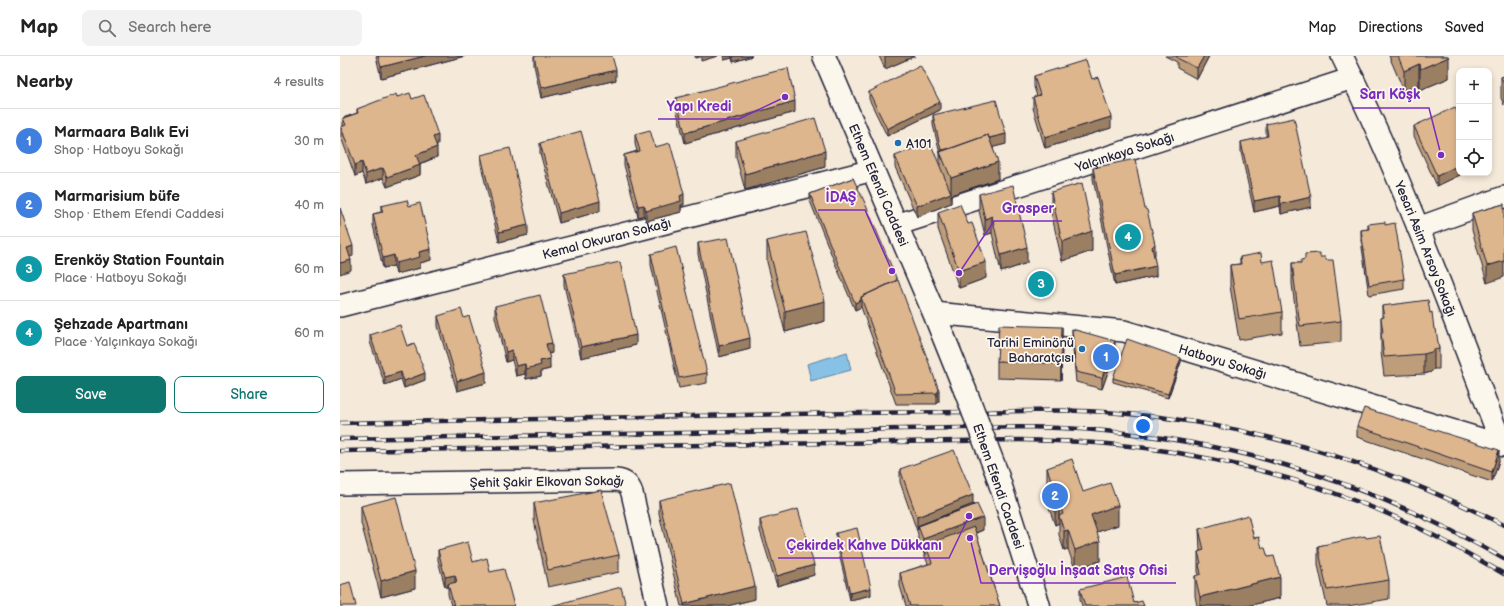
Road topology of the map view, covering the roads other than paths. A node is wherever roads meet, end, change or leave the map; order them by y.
1 (824, 56) edge
2 (1342, 56) edge
3 (1353, 78) junction
4 (873, 170) junction
5 (1504, 197) edge
6 (896, 225) junction
7 (1418, 228) junction
8 (340, 306) edge
9 (934, 313) junction
10 (1503, 445) edge
11 (340, 484) edge
12 (658, 606) edge
13 (1039, 606) edge

1 - 4 main road, Ethem Efendi Caddesi
2 - 3 street, Yesari Asim Arsoy Sokağı
3 - 6 street, Yalçınkaya Sokağı
3 - 7 street, Yesari Asim Arsoy Sokağı
4 - 6 main road, Ethem Efendi Caddesi
4 - 8 street, Kemal Okvuran Sokağı
5 - 7 street
6 - 9 main road, Ethem Efendi Caddesi
7 - 10 street, Yesari Asim Arsoy Sokağı
9 - 10 street, Hatboyu Sokağı
9 - 13 main road, Ethem Efendi Caddesi, bridge
11 - 12 street, Şehit Şakir Elkovan Sokağı

